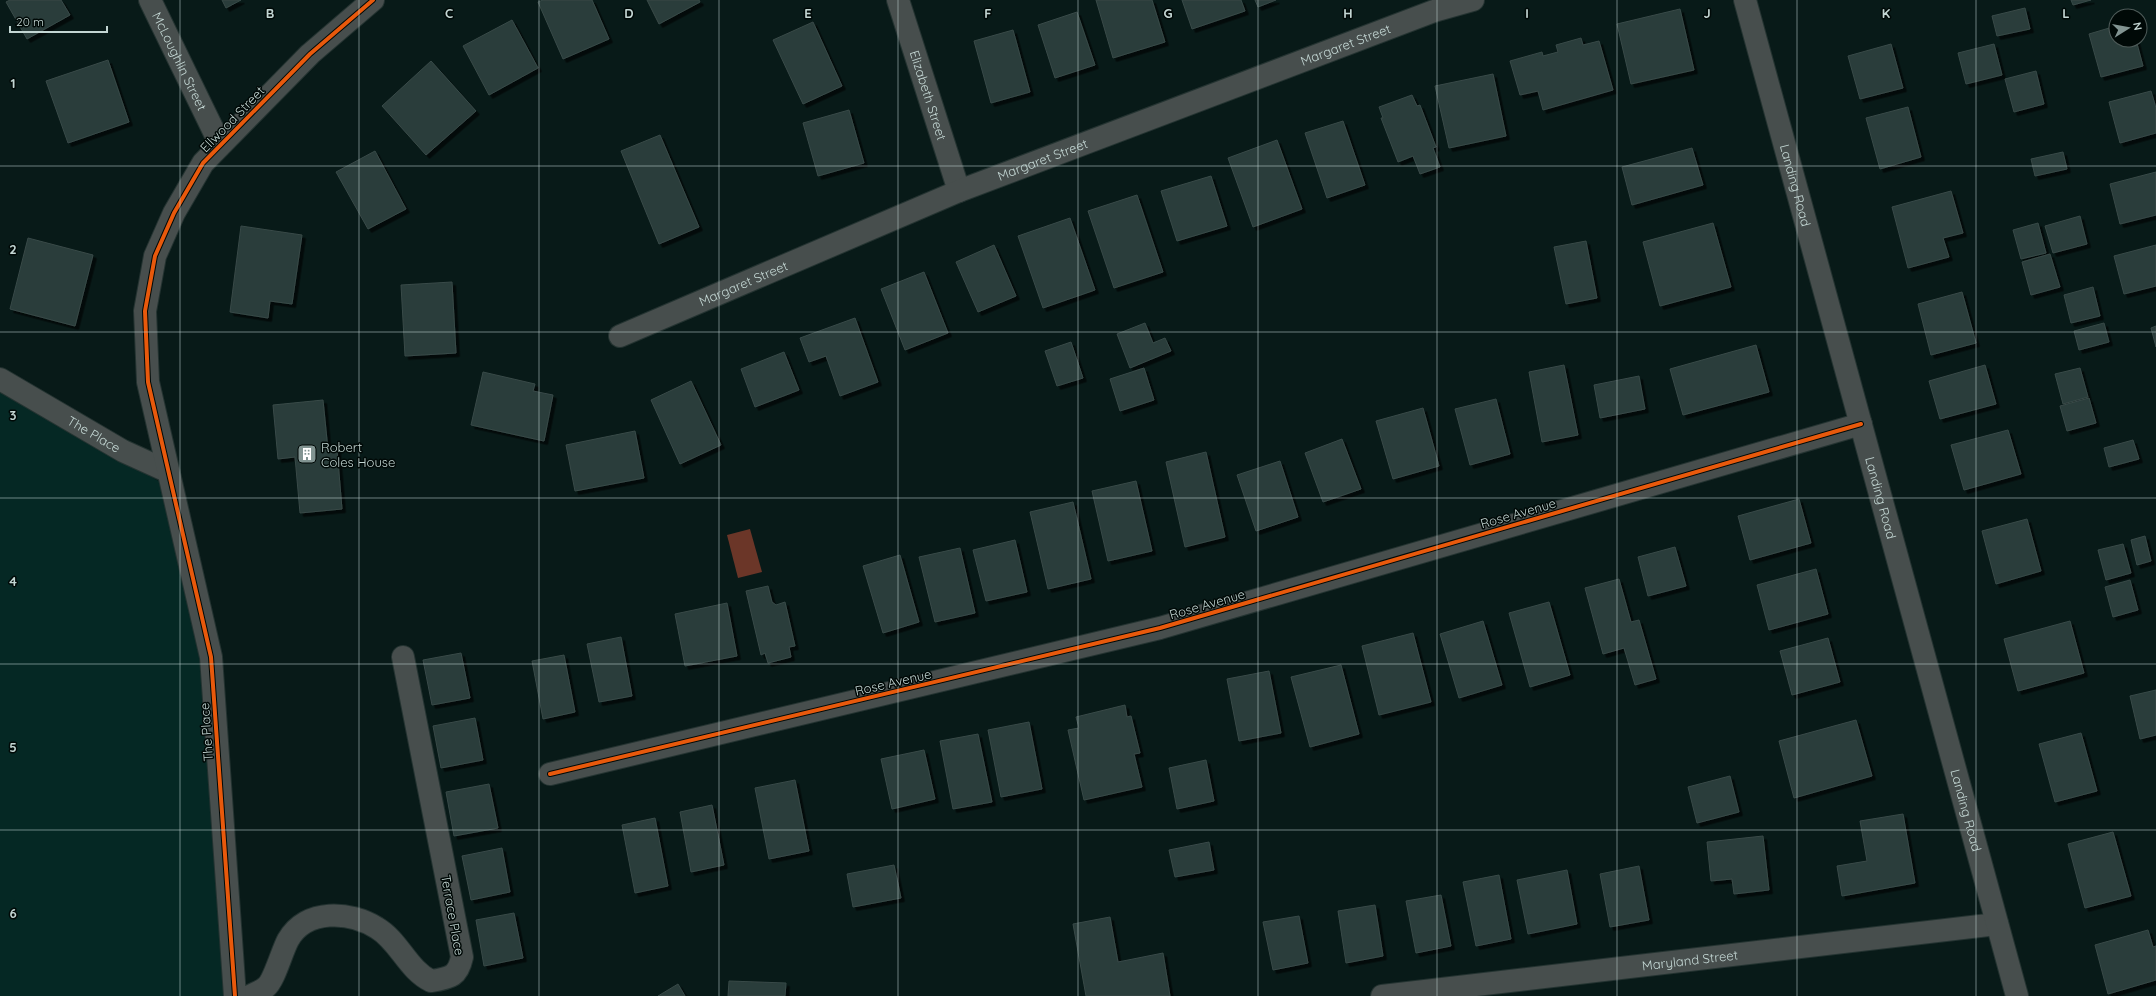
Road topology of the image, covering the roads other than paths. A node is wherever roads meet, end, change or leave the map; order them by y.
1 (150, 0) edge
2 (373, 0) edge
3 (898, 0) edge
4 (1472, 0) edge
5 (1745, 0) edge
6 (220, 144) junction
7 (959, 191) junction
8 (620, 336) dead end
9 (0, 379) edge
10 (1861, 424) junction
11 (167, 471) junction
12 (403, 657) dead end
13 (550, 774) dead end
14 (1997, 924) junction
15 (235, 996) edge
16 (250, 996) edge
17 (1382, 996) edge
18 (2017, 996) edge

1 - 6 street, McLoughlin Street
2 - 6 street, Ellwood Street
3 - 7 street, Elizabeth Street
4 - 7 street, Margaret Street
5 - 10 street, Landing Road
6 - 11 street, Ellwood Street
7 - 8 street, Margaret Street
9 - 11 street, The Place
10 - 13 street, Rose Avenue
10 - 14 street, Landing Road
11 - 15 street, The Place
12 - 16 street, Terrace Place
14 - 17 street, Maryland Street
14 - 18 street, Landing Road

